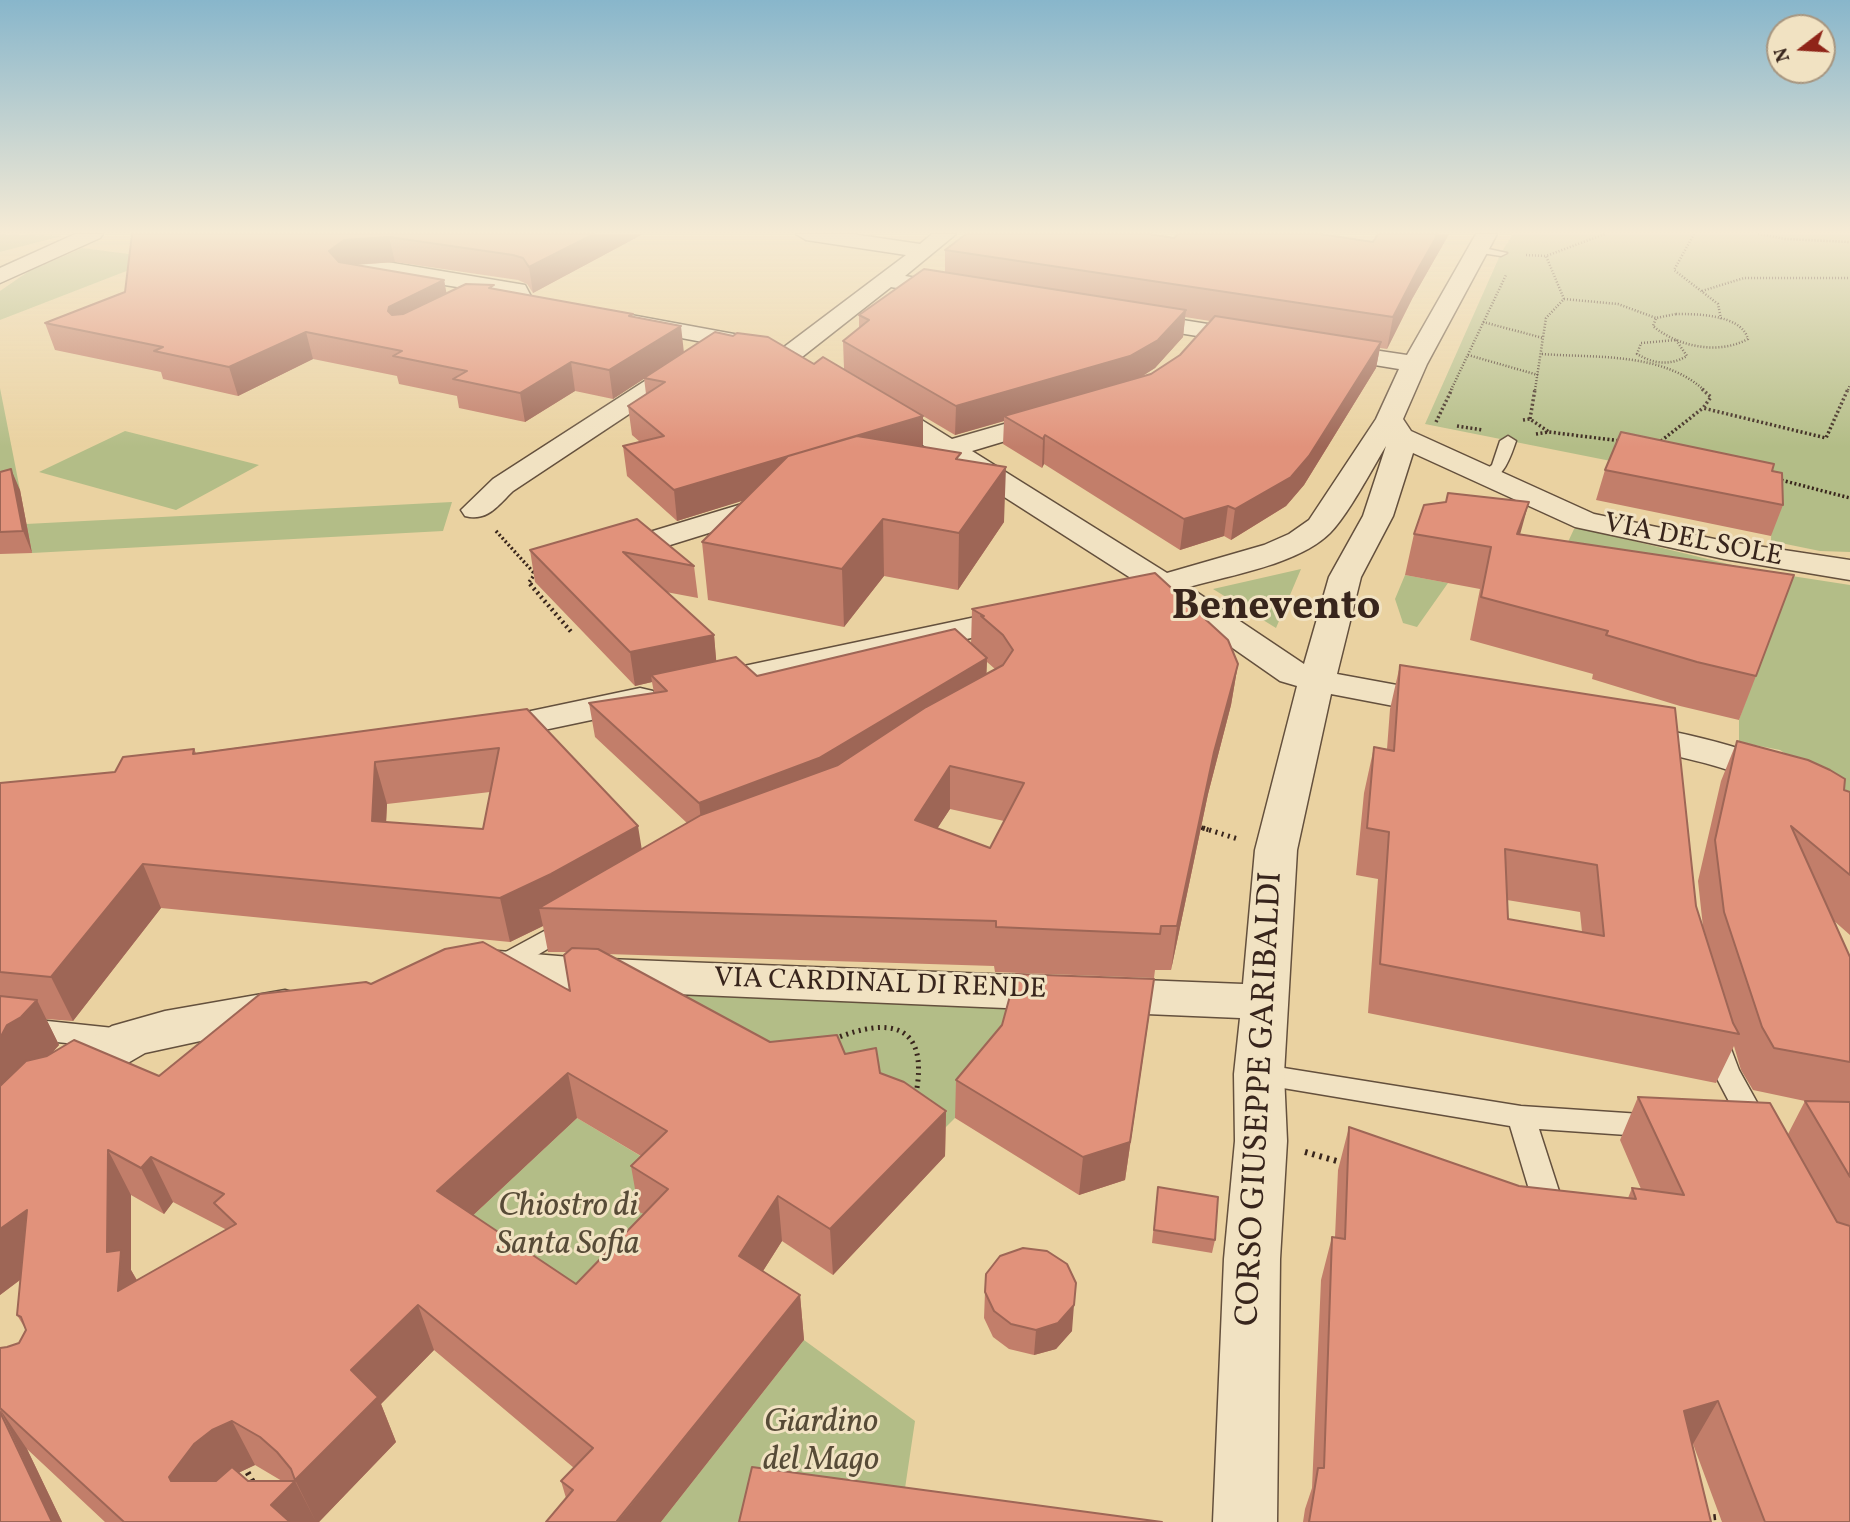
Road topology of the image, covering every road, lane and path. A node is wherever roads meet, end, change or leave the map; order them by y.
1 (862, 305) edge
2 (1451, 305) edge
3 (1491, 305) edge
4 (1558, 305) edge
5 (1621, 305) edge
6 (1718, 305) edge
7 (1111, 316) edge
8 (611, 318) edge
9 (1656, 318) junction
10 (1721, 319) junction
11 (1483, 322) junction
12 (1205, 331) junction
13 (1544, 338) junction
14 (725, 340) junction
15 (1676, 340) junction
16 (1274, 342) edge
17 (1301, 346) edge
18 (1542, 354) junction
19 (1468, 355) junction
20 (1182, 357) edge
21 (1652, 363) junction
22 (1414, 364) junction
23 (1538, 375) junction
24 (1850, 385) edge
25 (861, 394) edge
26 (1703, 408) junction
27 (1072, 413) edge
28 (1530, 419) dead end
29 (1436, 424) dead end
30 (1448, 425) dead end
31 (1395, 428) junction
32 (1485, 430) dead end
33 (1549, 432) dead end
34 (1508, 441) dead end
35 (1649, 441) edge
36 (1661, 441) junction
37 (1627, 442) edge
38 (1672, 443) edge
39 (951, 448) junction
40 (912, 460) edge
41 (1484, 477) junction
42 (1771, 477) edge
43 (796, 497) edge
44 (1850, 498) edge
45 (477, 510) joint
46 (654, 541) edge
47 (548, 570) edge
48 (1850, 570) edge
49 (535, 574) junction
50 (1164, 585) junction
51 (1122, 595) edge
52 (1057, 610) edge
53 (573, 634) dead end
54 (1317, 681) junction
55 (1486, 712) edge
56 (1592, 729) edge
57 (447, 739) edge
58 (1850, 814) edge
59 (1188, 824) edge
60 (1276, 850) junction
61 (591, 913) edge
62 (498, 967) junction
63 (437, 979) edge
64 (328, 999) edge
65 (1263, 1002) junction
66 (1710, 1019) edge
67 (0, 1026) edge
68 (129, 1039) junction
69 (823, 1045) edge
70 (1259, 1074) junction
71 (47, 1089) edge
72 (905, 1094) edge
73 (1521, 1118) junction
74 (1680, 1127) edge
75 (1753, 1135) edge
76 (1553, 1218) edge
77 (242, 1463) edge
78 (254, 1484) edge
79 (1734, 1515) dead end
80 (1692, 1519) edge
81 (1245, 1522) edge

1 - 14 street
2 - 22 street
3 - 11 path
4 - 13 path
5 - 9 path
6 - 10 path
7 - 12 street
8 - 14 street
9 - 10 path
9 - 15 path
10 - 15 path
11 - 13 path
11 - 19 path
12 - 16 street
12 - 20 street
13 - 18 path
14 - 45 street
15 - 21 path
15 - 21 path
17 - 22 street
18 - 21 path
18 - 23 path
19 - 23 path
19 - 29 path
21 - 26 path
22 - 31 street
23 - 28 path
24 - 26 path
25 - 39 street
26 - 36 path
27 - 39 street
30 - 32 path
31 - 41 street, VIA DEL SOLE
31 - 50 street
31 - 54 street, CORSO GIUSEPPE GARIBALDI
33 - 37 path
34 - 41 lane
35 - 36 path
36 - 38 path
39 - 40 street
39 - 50 street
41 - 48 street, VIA DEL SOLE
42 - 44 path
43 - 46 street
45 - 49 path
47 - 49 path
49 - 53 path
50 - 51 street
50 - 54 street
52 - 57 street
54 - 55 street
54 - 60 street, CORSO GIUSEPPE GARIBALDI
56 - 58 street
59 - 60 path
60 - 65 street, CORSO GIUSEPPE GARIBALDI
61 - 62 lane
62 - 63 street, VIA CARDINAL DI RENDE
62 - 65 street, VIA CARDINAL DI RENDE
64 - 68 street
65 - 70 street, CORSO GIUSEPPE GARIBALDI
66 - 75 lane
67 - 68 lane
68 - 71 street
69 - 72 path
70 - 73 lane
70 - 81 street, CORSO GIUSEPPE GARIBALDI
73 - 74 lane
73 - 76 lane
77 - 78 path
79 - 80 path

